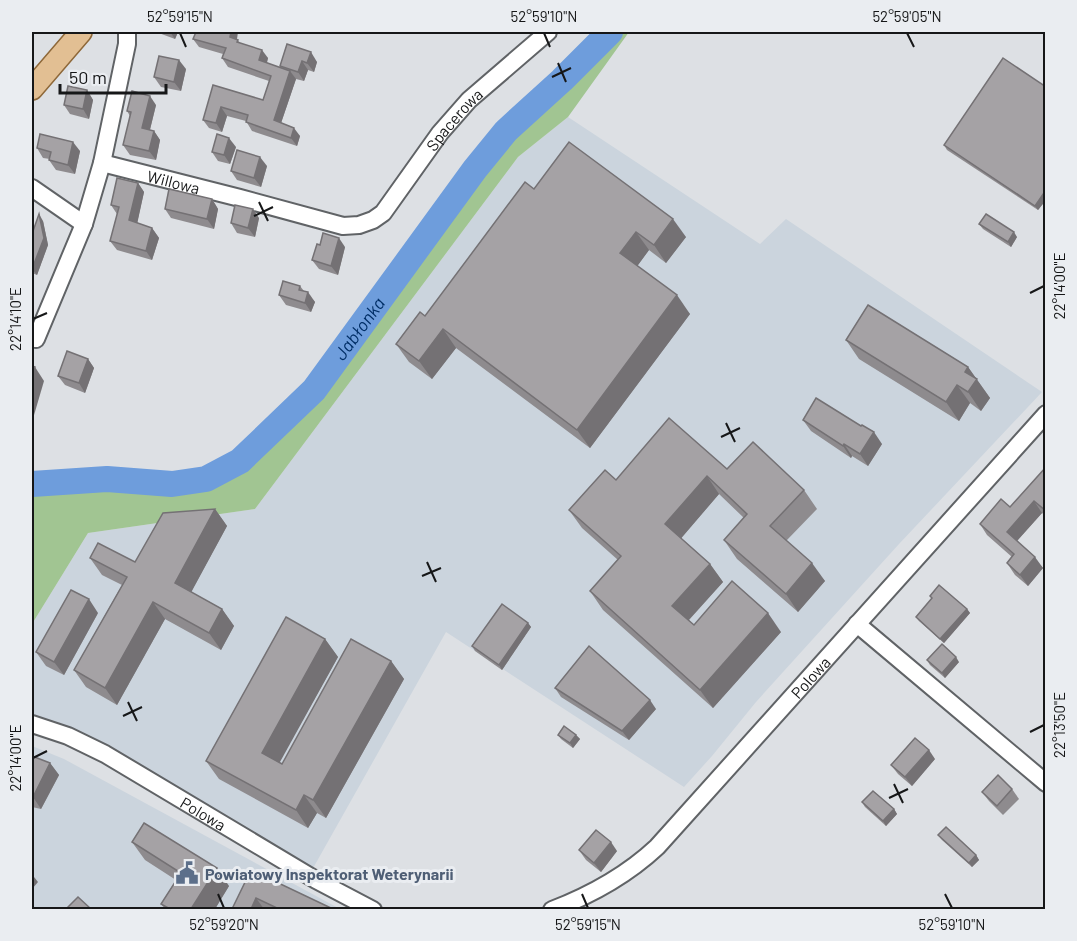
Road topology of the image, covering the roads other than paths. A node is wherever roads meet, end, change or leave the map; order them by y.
1 (81, 32) edge
2 (127, 32) edge
3 (548, 32) edge
4 (32, 89) edge
5 (102, 163) junction
6 (32, 188) edge
7 (373, 220) joint
8 (84, 224) junction
9 (36, 339) dead end
10 (1046, 414) edge
11 (857, 624) junction
12 (32, 724) edge
13 (1046, 783) edge
14 (373, 909) edge
15 (552, 909) edge

1 - 4 main road
2 - 5 street
3 - 7 street, Spacerowa
5 - 7 street, Willowa
5 - 8 street
6 - 8 street
8 - 9 street
10 - 11 street, Polowa
11 - 13 street
11 - 15 street, Polowa
12 - 14 street, Polowa

